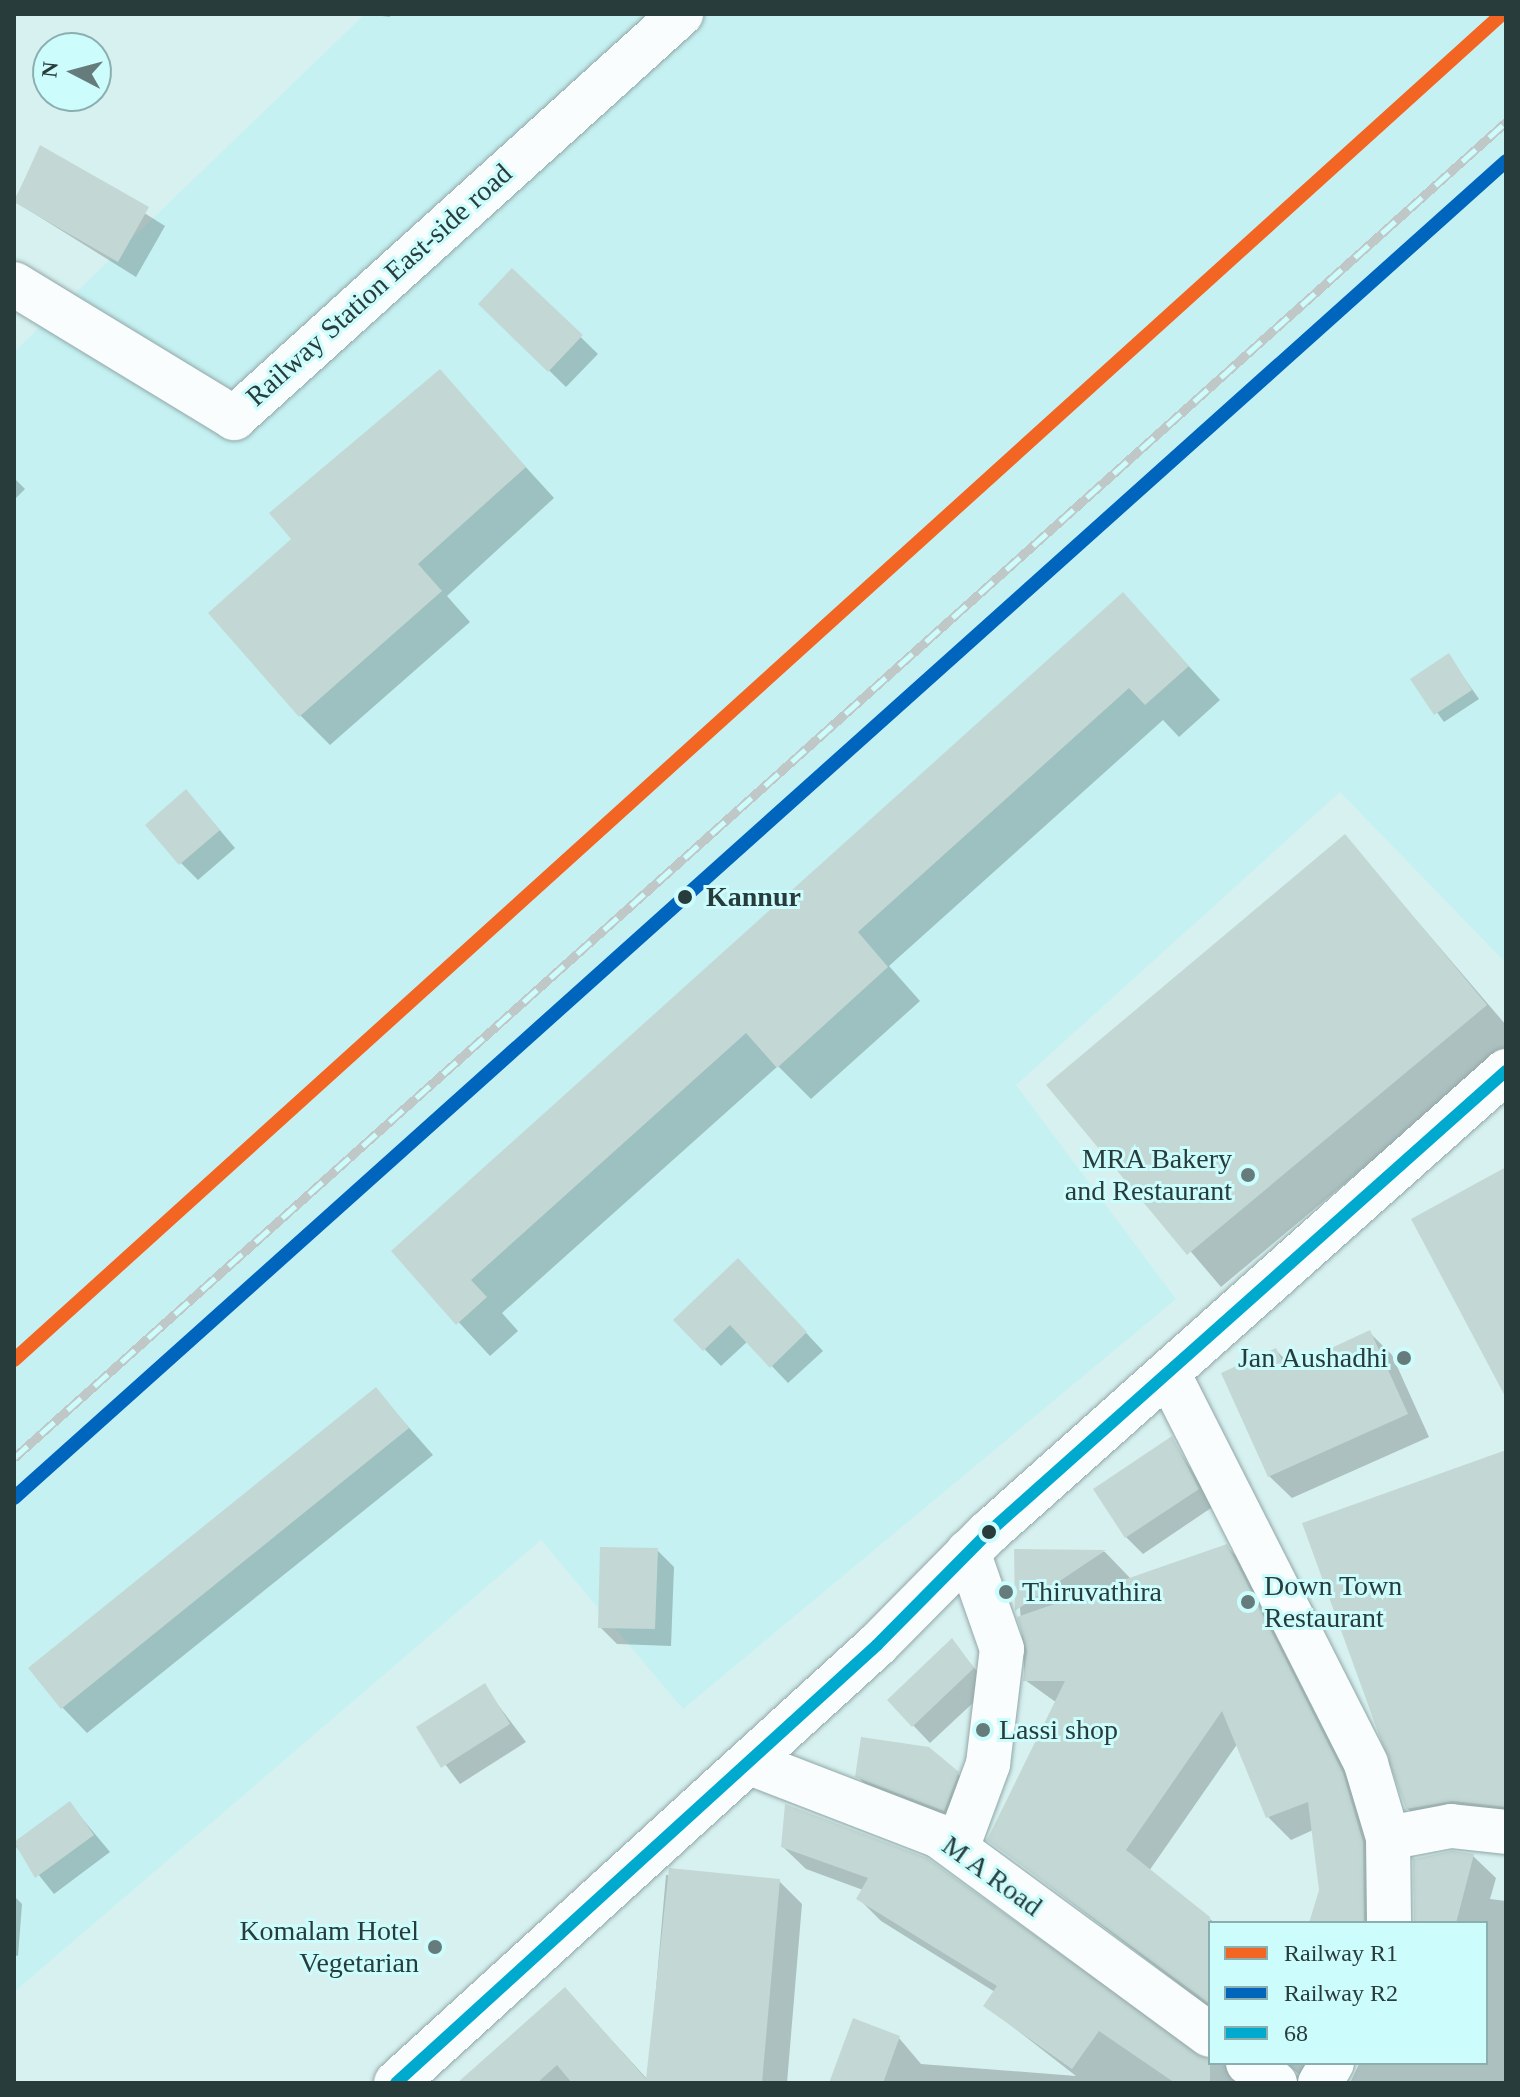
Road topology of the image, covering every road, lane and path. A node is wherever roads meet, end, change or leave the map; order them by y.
1 (681, 14) edge
2 (14, 284) edge
3 (1506, 1071) edge
4 (1168, 1373) junction
5 (968, 1552) junction
6 (750, 1763) junction
7 (1506, 1832) edge
8 (1388, 1838) junction
9 (957, 1848) junction
10 (1389, 1921) edge
11 (1208, 2034) edge
12 (1251, 2065) edge
13 (1331, 2065) edge
14 (396, 2083) edge
15 (1275, 2083) edge
16 (1320, 2083) edge

1 - 2 main road, Railway Station East-side road
3 - 4 main road
4 - 5 main road
4 - 8 main road
5 - 6 main road
5 - 9 main road
6 - 9 main road, M A Road
6 - 14 main road
7 - 8 main road
8 - 10 main road
9 - 11 main road, M A Road
12 - 15 main road
13 - 16 main road

